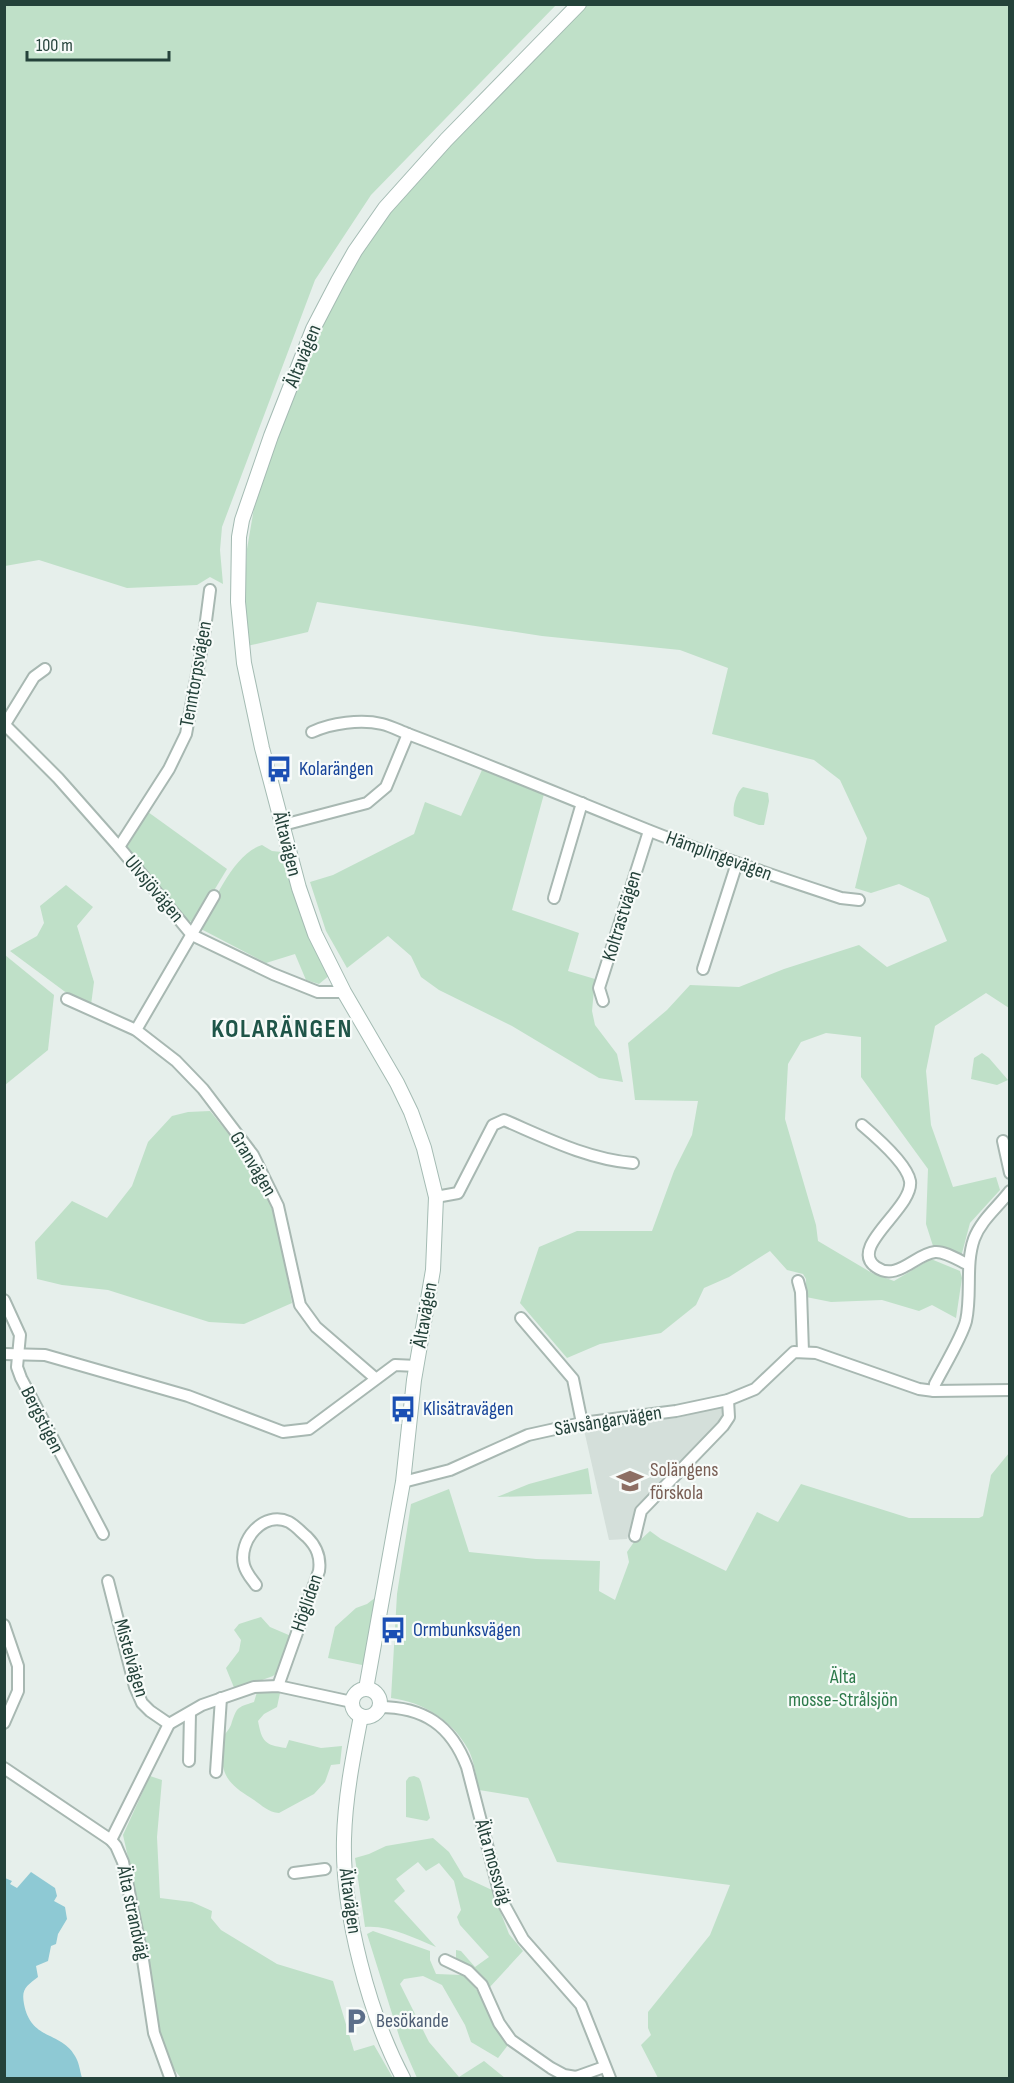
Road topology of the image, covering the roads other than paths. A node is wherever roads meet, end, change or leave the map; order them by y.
1 (579, 4) edge
2 (210, 590) dead end
3 (45, 669) dead end
4 (5, 724) edge
5 (312, 732) dead end
6 (408, 734) junction
7 (582, 803) junction
8 (283, 825) junction
9 (649, 831) junction
10 (119, 847) junction
11 (737, 863) junction
12 (214, 896) dead end
13 (554, 898) dead end
14 (859, 900) dead end
15 (192, 935) junction
16 (703, 969) dead end
17 (344, 992) junction
18 (67, 999) dead end
19 (603, 1001) dead end
20 (136, 1030) junction
21 (862, 1125) dead end
22 (1003, 1141) dead end
23 (633, 1163) dead end
24 (1010, 1173) edge
25 (1010, 1191) edge
26 (436, 1197) junction
27 (969, 1265) junction
28 (798, 1281) dead end
29 (4, 1300) edge
30 (521, 1318) dead end
31 (803, 1352) junction
32 (4, 1354) edge
33 (19, 1355) junction
34 (417, 1366) junction
35 (375, 1378) junction
36 (1010, 1390) edge
37 (934, 1391) junction
38 (728, 1400) junction
39 (582, 1423) junction
40 (404, 1482) junction
41 (103, 1534) dead end
42 (635, 1536) dead end
43 (108, 1581) dead end
44 (256, 1585) dead end
45 (4, 1626) edge
46 (278, 1686) junction
47 (366, 1689) junction
48 (221, 1698) junction
49 (352, 1701) junction
50 (379, 1707) junction
51 (190, 1713) junction
52 (362, 1716) junction
53 (4, 1723) edge
54 (169, 1724) junction
55 (189, 1761) dead end
56 (4, 1768) edge
57 (216, 1772) dead end
58 (111, 1840) junction
59 (325, 1869) dead end
60 (294, 1872) dead end
61 (445, 1960) dead end
62 (604, 2067) junction
63 (170, 2077) edge
64 (576, 2078) edge
65 (403, 2079) edge
66 (610, 2079) edge

1 - 8 main road, Ältavägen
2 - 10 street, Tenntorpsvägen
3 - 4 street
4 - 10 street, Ulvsjövägen
5 - 6 street, Hämplingevägen
6 - 7 street, Hämplingevägen
6 - 8 street
7 - 9 street, Hämplingevägen
7 - 13 street
8 - 17 main road, Ältavägen
9 - 11 street, Hämplingevägen
9 - 19 street, Koltrastvägen
10 - 15 street, Ulvsjövägen
11 - 14 street, Hämplingevägen
11 - 16 street
12 - 15 street
15 - 17 street, Ulvsjövägen
15 - 20 street
17 - 26 main road, Ältavägen
18 - 20 street, Granvägen
20 - 35 street, Granvägen
21 - 27 street
22 - 24 street
23 - 26 street
25 - 27 street
26 - 34 main road, Ältavägen
27 - 37 street
28 - 31 street
29 - 33 street, Bergstigen
30 - 39 street
31 - 37 street
31 - 38 street, Sävsångarvägen
32 - 33 street
33 - 35 street
33 - 41 street, Bergstigen
34 - 35 street
34 - 40 main road, Ältavägen
36 - 37 street
38 - 39 street, Sävsångarvägen
38 - 42 street
39 - 40 street, Sävsångarvägen
40 - 47 main road, Ältavägen
43 - 54 street, Mistelvägen
44 - 46 street, Högliden
45 - 53 street
46 - 48 street
46 - 49 street
47 - 49 main road
47 - 50 main road
48 - 51 street
48 - 57 street
49 - 52 main road
50 - 52 main road
50 - 62 street, Älta mossväg
51 - 54 street
51 - 55 street
52 - 65 main road, Ältavägen
54 - 58 street
56 - 58 street, Älta strandväg
58 - 63 street, Älta strandväg
59 - 60 street
61 - 64 street
62 - 64 street
62 - 66 street, Älta mossväg

